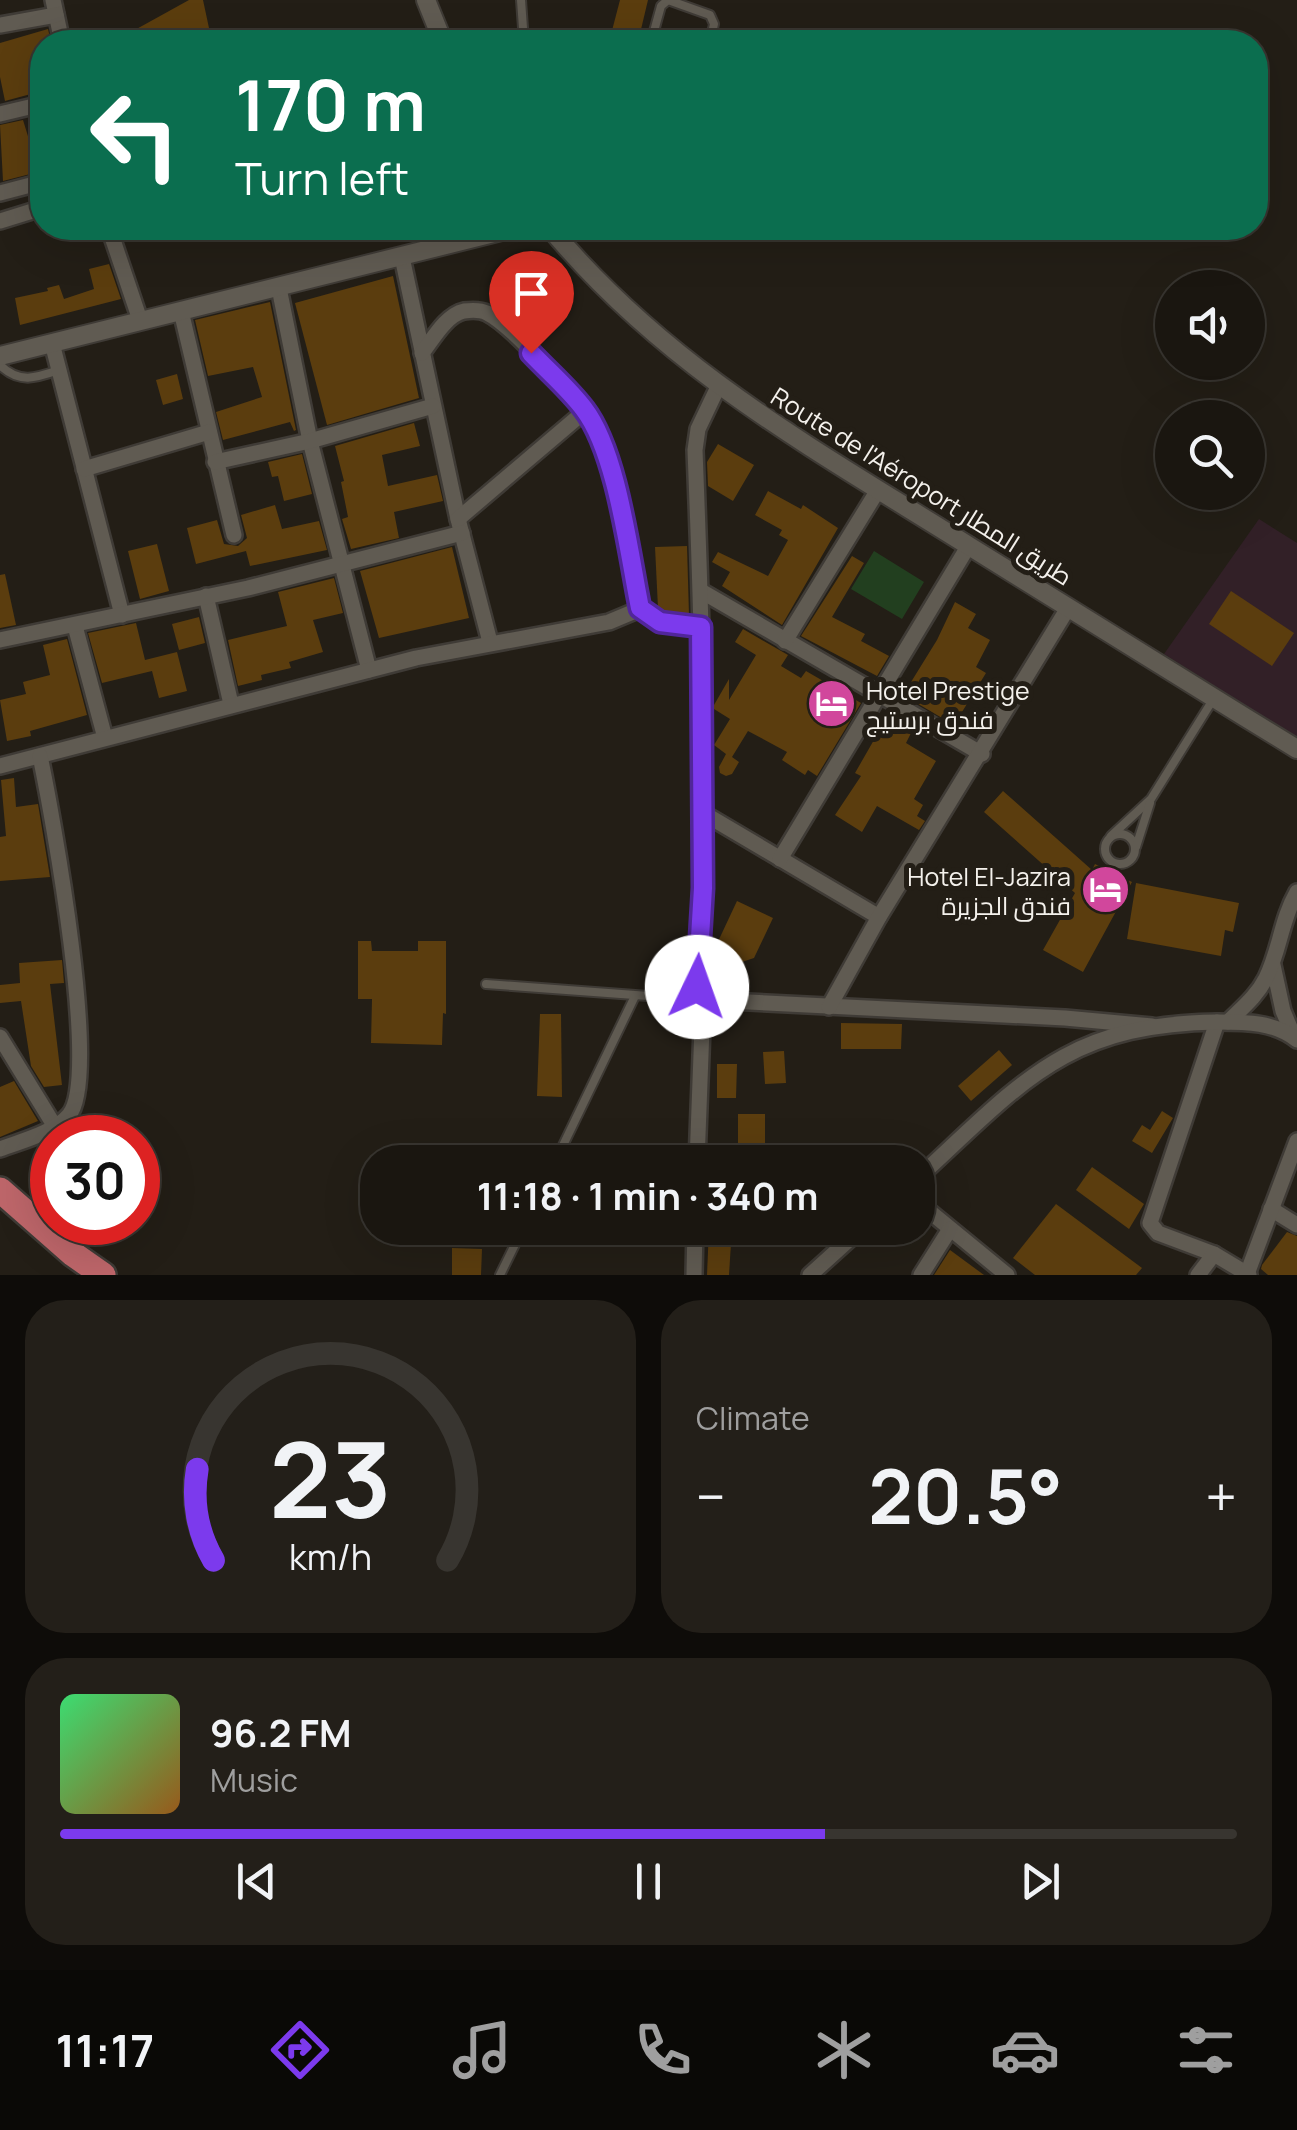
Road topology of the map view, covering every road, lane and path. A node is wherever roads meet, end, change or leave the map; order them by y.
1 (426, 0) edge
2 (521, 0) edge
3 (55, 8) edge
4 (0, 25) edge
5 (438, 30) edge
6 (523, 30) edge
7 (655, 30) edge
8 (713, 30) edge
9 (30, 107) edge
10 (0, 114) edge
11 (30, 185) edge
12 (0, 193) edge
13 (30, 212) edge
14 (0, 221) edge
15 (113, 240) edge
16 (468, 240) edge
17 (561, 240) edge
18 (402, 257) junction
19 (280, 288) junction
20 (181, 310) junction
21 (140, 320) junction
22 (52, 342) junction
23 (422, 354) junction
24 (0, 356) edge
25 (0, 365) edge
26 (59, 370) junction
27 (718, 387) junction
28 (434, 406) junction
29 (585, 410) junction
30 (208, 432) junction
31 (310, 441) junction
32 (215, 462) junction
33 (84, 469) junction
34 (878, 490) junction
35 (460, 526) junction
36 (234, 535) dead end
37 (968, 545) junction
38 (341, 564) junction
39 (701, 591) junction
40 (206, 596) junction
41 (640, 608) junction
42 (1068, 608) junction
43 (122, 616) junction
44 (76, 626) junction
45 (701, 627) junction
46 (0, 640) edge
47 (785, 641) junction
48 (490, 642) junction
49 (369, 670) junction
50 (878, 695) junction
51 (1214, 698) junction
52 (231, 704) junction
53 (105, 738) junction
54 (1297, 749) edge
55 (982, 754) junction
56 (40, 756) junction
57 (0, 766) edge
58 (1151, 799) junction
59 (703, 813) junction
60 (1111, 836) junction
61 (1135, 849) junction
62 (780, 859) junction
63 (1297, 892) edge
64 (880, 917) junction
65 (1272, 963) junction
66 (486, 984) dead end
67 (635, 996) junction
68 (696, 1000) junction
69 (829, 1008) junction
70 (1223, 1022) junction
71 (1152, 1026) junction
72 (0, 1037) edge
73 (1296, 1039) edge
74 (48, 1115) edge
75 (69, 1115) edge
76 (30, 1136) edge
77 (1297, 1141) edge
78 (563, 1145) edge
79 (698, 1145) edge
80 (0, 1149) edge
81 (935, 1163) edge
82 (0, 1190) edge
83 (1272, 1209) junction
84 (935, 1216) edge
85 (1297, 1225) edge
86 (950, 1228) junction
87 (515, 1245) edge
88 (695, 1245) edge
89 (843, 1245) edge
90 (1214, 1254) junction
91 (1248, 1274) edge
92 (103, 1275) edge
93 (500, 1275) edge
94 (694, 1275) edge
95 (810, 1275) edge
96 (921, 1275) edge
97 (1007, 1275) edge
98 (1198, 1275) edge

1 - 5 street
2 - 6 lane
3 - 4 street
7 - 8 lane
9 - 10 street
11 - 12 street
13 - 14 street
15 - 21 street
16 - 18 street
17 - 27 street, Route de l'Aéroport طريق المطار
18 - 19 street
18 - 23 street
19 - 20 street
19 - 31 street
20 - 21 street
20 - 30 street
21 - 22 street
22 - 24 street
22 - 26 street
23 - 28 street
23 - 29 street
25 - 26 lane
26 - 33 street
27 - 34 street, Route de l'Aéroport طريق المطار
27 - 39 street
28 - 31 street
28 - 35 street
29 - 35 street
29 - 41 street
30 - 32 street
30 - 33 street
31 - 32 street
31 - 38 street
32 - 36 street
33 - 43 street
34 - 37 street, Route de l'Aéroport طريق المطار
34 - 47 street
35 - 38 street
35 - 48 street
37 - 42 street, Route de l'Aéroport طريق المطار
37 - 50 street
38 - 40 street
38 - 49 street
39 - 45 street
39 - 47 street
40 - 43 street
40 - 52 street
41 - 45 street
41 - 48 street
42 - 51 street, Route de l'Aéroport طريق المطار
42 - 55 street
43 - 44 street
44 - 46 street
44 - 53 street
45 - 59 street
47 - 50 street
48 - 49 street
49 - 52 street
50 - 55 street
50 - 62 street
51 - 54 street, Route de l'Aéroport طريق المطار
51 - 58 lane
52 - 53 street
53 - 56 street
55 - 64 street
56 - 57 street
56 - 75 street
58 - 60 lane
58 - 61 lane
59 - 62 street
59 - 68 street
60 - 61 lane
60 - 61 lane
62 - 64 street
63 - 65 street
64 - 69 street
65 - 70 street
65 - 73 street
66 - 67 lane
67 - 68 lane
67 - 78 lane
68 - 69 street
68 - 79 street
69 - 71 street
70 - 71 street
70 - 73 street
70 - 90 street
71 - 81 street
72 - 74 street
76 - 80 street
77 - 83 street
82 - 92 highway
83 - 85 street
83 - 91 street
84 - 86 street
86 - 96 street
86 - 97 street
87 - 93 lane
88 - 94 street
89 - 95 street
90 - 91 street
90 - 98 street

